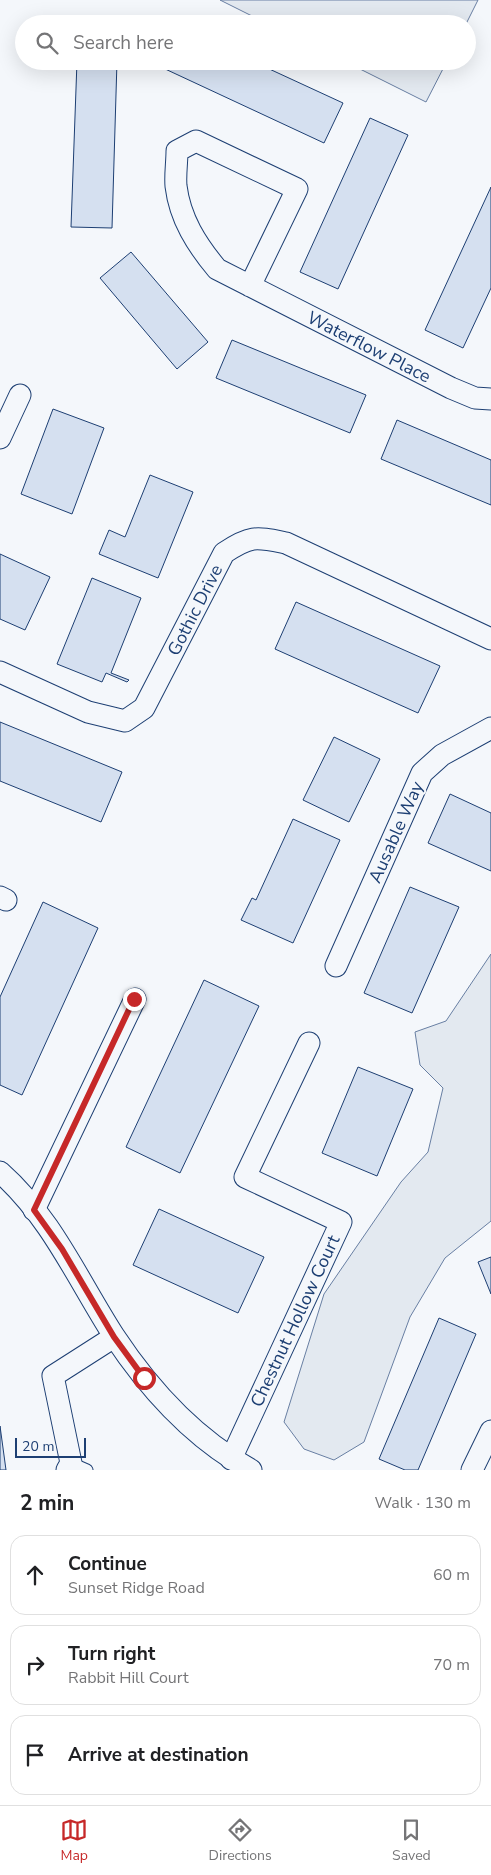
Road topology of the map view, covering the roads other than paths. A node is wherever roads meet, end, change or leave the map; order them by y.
1 (250, 286) junction
2 (20, 395) dead end
3 (491, 399) edge
4 (0, 438) edge
5 (491, 639) edge
6 (0, 672) edge
7 (491, 728) edge
8 (336, 966) dead end
9 (134, 999) dead end
10 (309, 1043) dead end
11 (0, 1172) edge
12 (34, 1210) junction
13 (114, 1337) junction
14 (491, 1431) edge
15 (231, 1459) junction
16 (75, 1468) edge
17 (251, 1470) edge
18 (472, 1470) edge

1 - 1 street, Waterflow Place
1 - 3 street, Waterflow Place
2 - 4 street
5 - 6 street, Gothic Drive
7 - 8 street, Ausable Way
9 - 12 street
10 - 15 street, Chestnut Hollow Court
11 - 12 street
12 - 13 street
13 - 15 street
13 - 16 street
14 - 18 street
15 - 17 street

